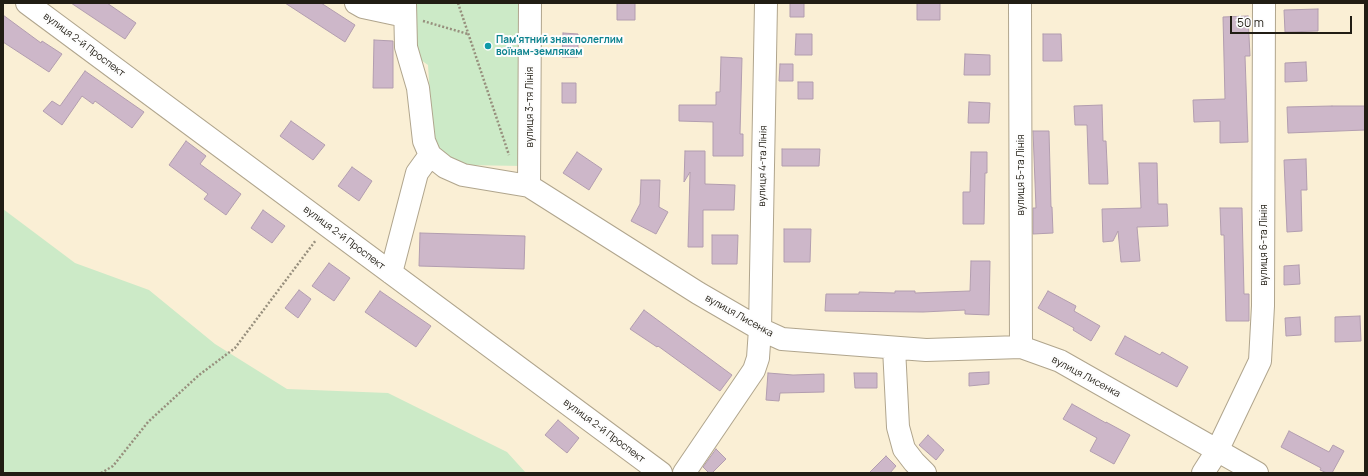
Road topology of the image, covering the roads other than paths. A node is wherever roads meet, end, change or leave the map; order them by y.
1 (27, 3) edge
2 (356, 3) edge
3 (530, 3) edge
4 (766, 3) edge
5 (1020, 3) edge
6 (1264, 3) edge
7 (405, 10) edge
8 (430, 155) junction
9 (524, 185) junction
10 (391, 273) junction
11 (760, 329) junction
12 (1021, 347) junction
13 (894, 348) junction
14 (1217, 451) junction
15 (661, 473) edge
16 (684, 473) edge
17 (925, 473) edge
18 (1203, 473) edge
19 (1257, 473) edge

1 - 10 street, вулиця 2-й Проспект
2 - 7 street
3 - 9 street, вулиця 3-тя Лінія
4 - 11 street, вулиця 4-та Лінія
5 - 12 street, вулиця 5-та Лінія
6 - 14 street, вулиця 6-та Лінія
7 - 8 street
8 - 9 street, вулиця Лисенка
8 - 10 street
9 - 11 street, вулиця Лисенка
10 - 15 street, вулиця 2-й Проспект
11 - 13 street, вулиця Лисенка
11 - 16 street, вулиця 4-та Лінія
12 - 13 street, вулиця Лисенка
12 - 14 street, вулиця Лисенка
13 - 17 street
14 - 18 street, вулиця 6-та Лінія
14 - 19 street, вулиця Лисенка

